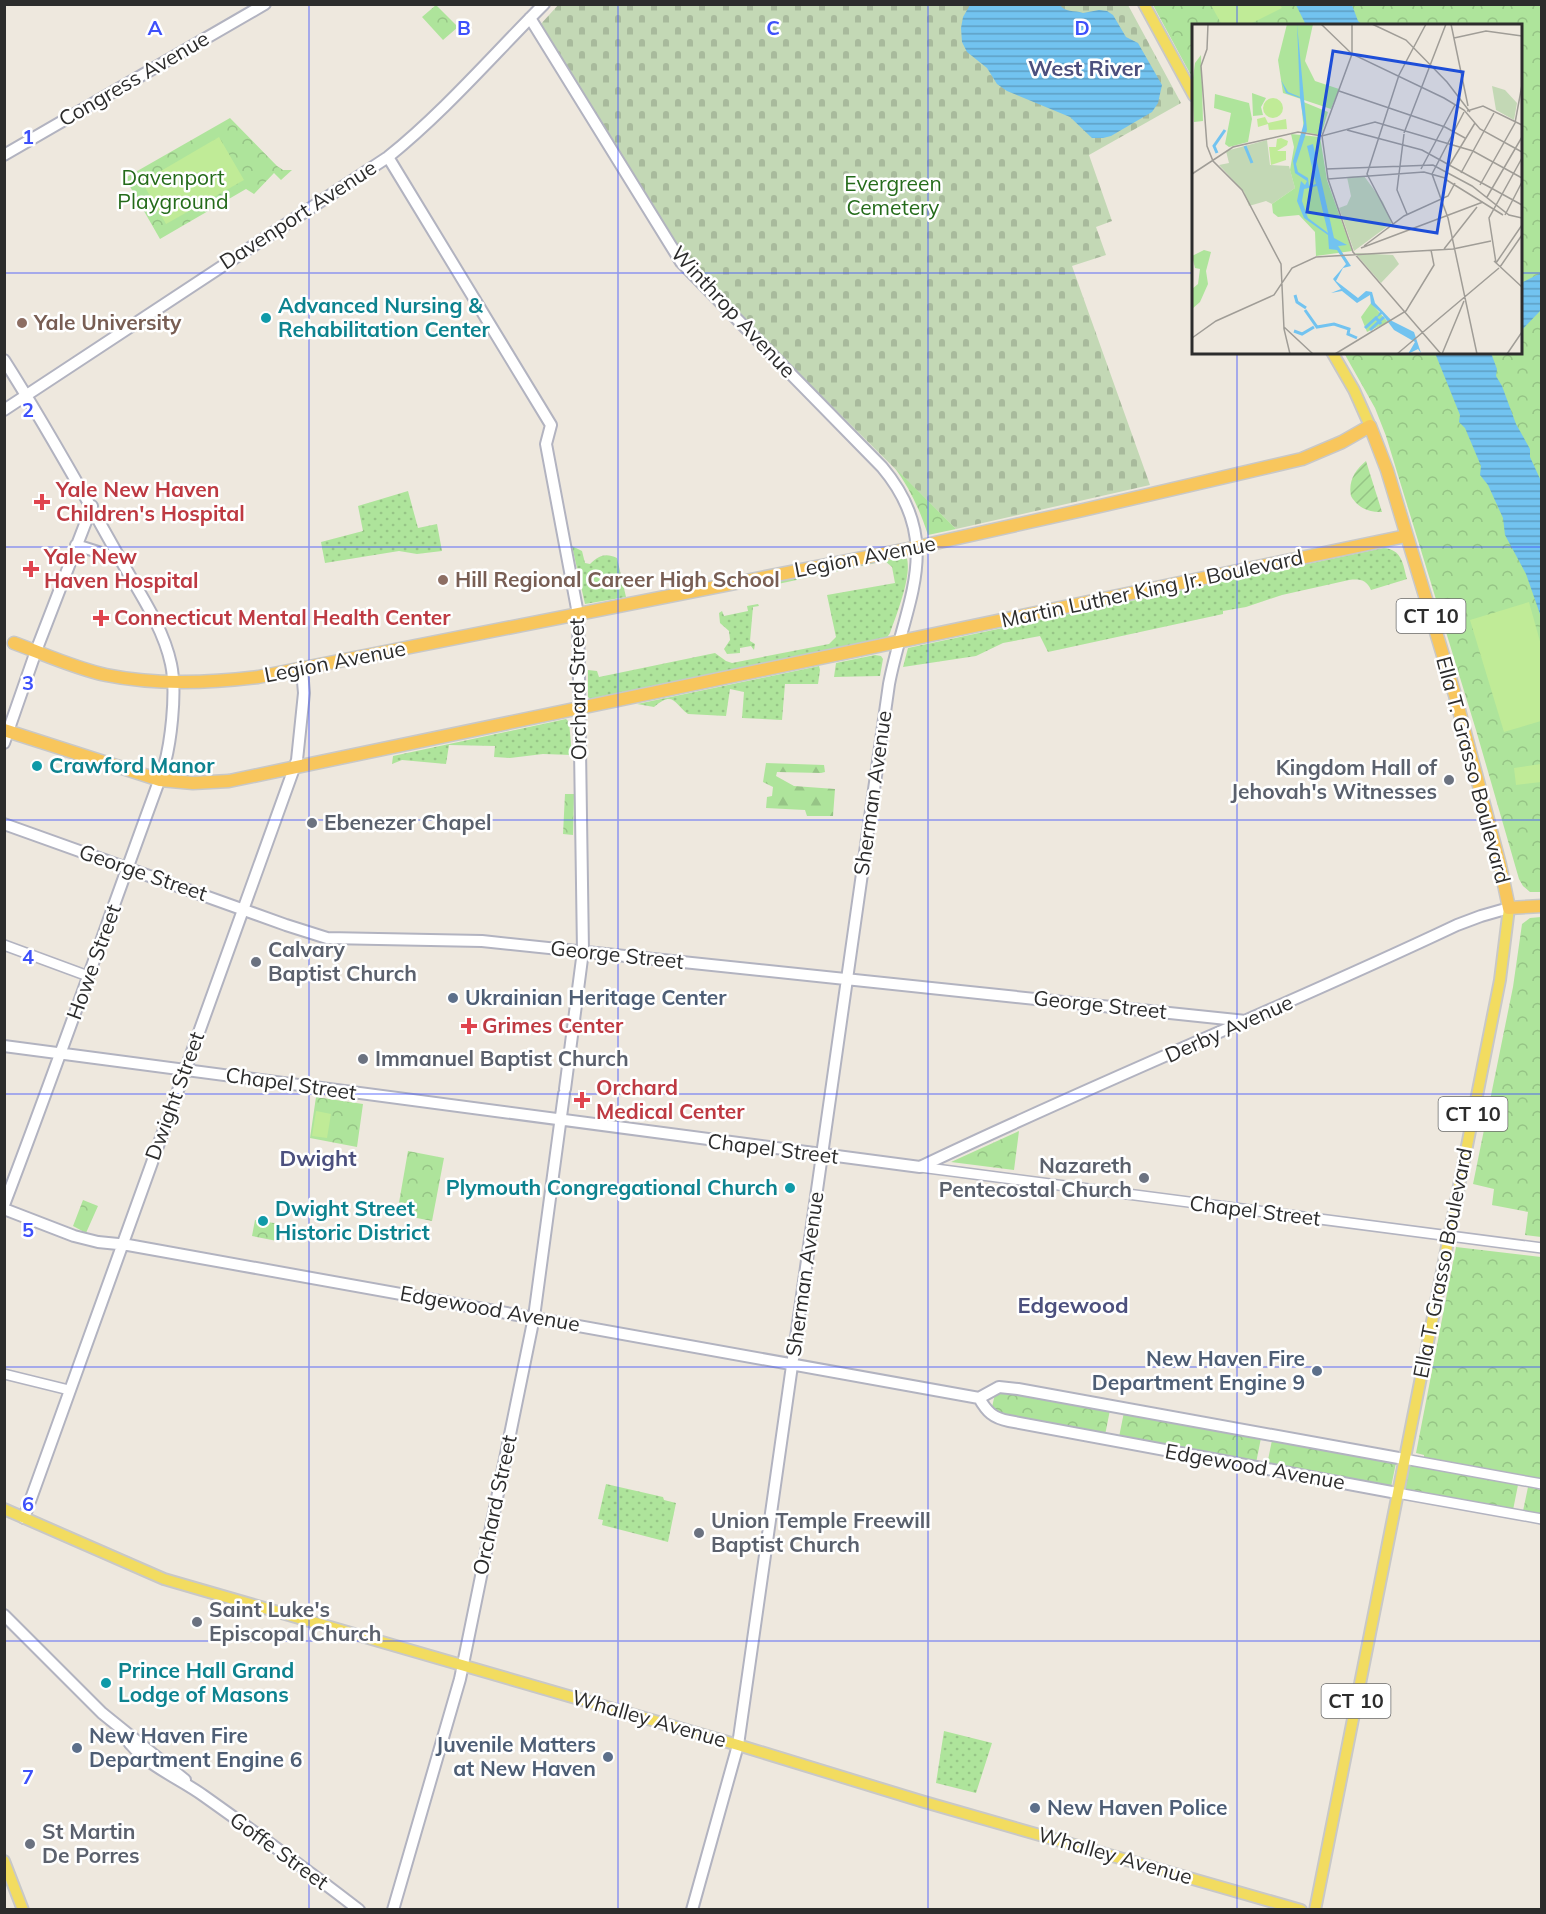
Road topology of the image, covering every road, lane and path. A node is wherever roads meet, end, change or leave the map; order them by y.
1 (265, 4) edge
2 (544, 4) edge
3 (1144, 4) edge
4 (530, 18) junction
5 (1192, 92) edge
6 (4, 155) edge
7 (388, 157) junction
8 (1333, 354) edge
9 (4, 360) edge
10 (27, 395) junction
11 (4, 410) edge
12 (1370, 426) junction
13 (882, 467) joint
14 (92, 506) junction
15 (1406, 536) junction
16 (76, 545) junction
17 (917, 547) junction
18 (120, 559) junction
19 (578, 614) junction
20 (10, 642) edge
21 (898, 642) junction
22 (36, 651) junction
23 (302, 670) junction
24 (172, 681) junction
25 (578, 709) junction
26 (6, 735) edge
27 (294, 768) junction
28 (160, 780) junction
29 (4, 824) edge
30 (128, 868) junction
31 (1542, 906) edge
32 (1509, 908) junction
33 (243, 909) junction
34 (4, 945) edge
35 (583, 951) junction
36 (88, 976) junction
37 (846, 980) junction
38 (1246, 1021) junction
39 (4, 1046) edge
40 (62, 1054) junction
41 (184, 1070) junction
42 (560, 1120) junction
43 (822, 1155) junction
44 (921, 1167) junction
45 (4, 1204) edge
46 (4, 1209) edge
47 (1448, 1236) junction
48 (122, 1244) junction
49 (1542, 1248) edge
50 (534, 1317) junction
51 (792, 1364) junction
52 (4, 1374) edge
53 (69, 1390) junction
54 (979, 1398) junction
55 (1404, 1459) junction
56 (1542, 1484) edge
57 (1397, 1493) junction
58 (4, 1509) edge
59 (24, 1518) junction
60 (1542, 1520) edge
61 (4, 1615) edge
62 (462, 1665) junction
63 (738, 1744) junction
64 (4, 1861) edge
65 (23, 1910) edge
66 (359, 1910) edge
67 (393, 1910) edge
68 (692, 1910) edge
69 (1301, 1910) edge
70 (1315, 1910) edge

1 - 6 main road, Congress Avenue
2 - 4 main road, Davenport Avenue
3 - 5 main road
4 - 7 main road, Davenport Avenue
4 - 13 main road, Winthrop Avenue
7 - 10 main road, Davenport Avenue
7 - 19 main road, Orchard Street
8 - 12 main road, Ella T. Grasso Boulevard / CT 10
9 - 10 main road, Howe Street
10 - 11 main road, Davenport Avenue
10 - 14 main road, Howe Street
12 - 15 highway, Ella T. Grasso Boulevard / CT 10
12 - 17 highway, Legion Avenue
13 - 17 main road, Sherman Avenue
14 - 16 main road
14 - 18 main road, Howe Street
15 - 21 highway, Martin Luther King Jr. Boulevard
15 - 32 highway, Ella T. Grasso Boulevard / CT 10
16 - 18 main road
16 - 22 main road
17 - 19 highway, Legion Avenue
17 - 21 main road, Sherman Avenue
18 - 24 main road, Howe Street
19 - 23 highway, Legion Avenue
19 - 25 main road, Orchard Street
20 - 22 highway, Legion Avenue
21 - 25 highway, Martin Luther King Jr. Boulevard
21 - 37 main road, Sherman Avenue
22 - 24 highway, Legion Avenue
22 - 26 main road
23 - 24 highway, Legion Avenue
23 - 27 main road, Dwight Street
24 - 28 main road, Howe Street
25 - 27 highway, Martin Luther King Jr. Boulevard
25 - 35 main road, Orchard Street
26 - 28 highway, Martin Luther King Jr. Boulevard
27 - 28 highway, Martin Luther King Jr. Boulevard
27 - 33 main road, Dwight Street
28 - 30 main road, Howe Street
29 - 30 main road, George Street
30 - 33 main road, George Street
30 - 36 main road, Howe Street
31 - 32 highway, Derby Avenue
32 - 38 main road, Derby Avenue
32 - 47 main road, Ella T. Grasso Boulevard / CT 10
33 - 35 main road, George Street
33 - 41 main road, Dwight Street
34 - 36 street
35 - 37 main road, George Street
35 - 42 main road, Orchard Street
36 - 40 main road, Howe Street
37 - 38 main road, George Street
37 - 43 main road, Sherman Avenue
38 - 44 main road, Derby Avenue
39 - 40 main road, Chapel Street
40 - 41 main road, Chapel Street
40 - 45 main road, Howe Street
41 - 42 main road, Chapel Street
41 - 48 main road, Dwight Street
42 - 43 main road, Chapel Street
42 - 50 main road, Orchard Street
43 - 44 main road, Chapel Street
43 - 51 main road, Sherman Avenue
44 - 47 street, Chapel Street
46 - 48 main road, Edgewood Avenue
47 - 49 street, Chapel Street
47 - 55 main road, Ella T. Grasso Boulevard / CT 10
48 - 50 main road, Edgewood Avenue
48 - 53 main road, Dwight Street
50 - 51 main road, Edgewood Avenue
50 - 62 main road, Orchard Street
51 - 54 main road, Edgewood Avenue
51 - 63 main road, Sherman Avenue
52 - 53 street
53 - 59 main road, Dwight Street
54 - 55 main road, Edgewood Avenue
54 - 57 main road, Edgewood Avenue
55 - 56 street, Edgewood Avenue
55 - 57 main road, Ella T. Grasso Boulevard / CT 10
57 - 60 street, Edgewood Avenue
57 - 70 main road, Ella T. Grasso Boulevard / CT 10
58 - 59 main road, Whalley Avenue
59 - 62 main road, Whalley Avenue
61 - 66 main road, Goffe Street
62 - 63 main road, Whalley Avenue
62 - 67 main road, Orchard Street
63 - 68 main road, Sherman Avenue
63 - 69 main road, Whalley Avenue
64 - 65 main road

